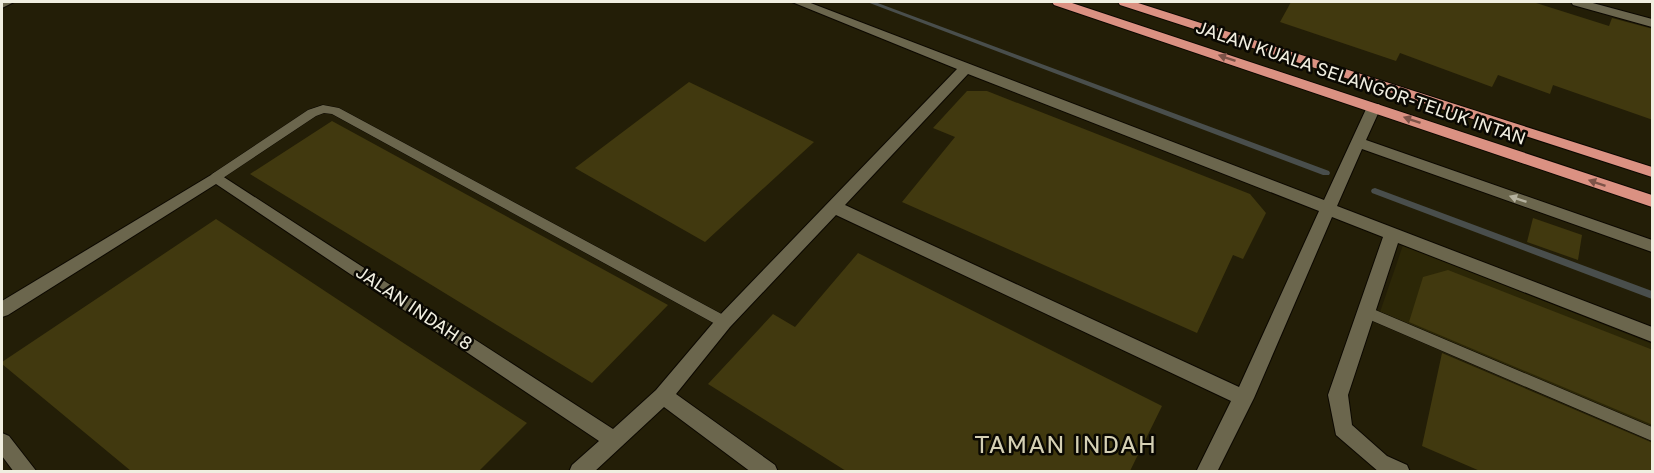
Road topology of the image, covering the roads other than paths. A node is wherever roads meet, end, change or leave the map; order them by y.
1 (8, 2) edge
2 (798, 2) edge
3 (1058, 2) edge
4 (1124, 2) edge
5 (1577, 2) edge
6 (2, 4) edge
7 (1653, 23) edge
8 (966, 68) junction
9 (1374, 107) junction
10 (1358, 142) junction
11 (1653, 172) edge
12 (216, 177) junction
13 (1653, 201) edge
14 (832, 206) junction
15 (1327, 207) junction
16 (1393, 233) junction
17 (1653, 246) edge
18 (2, 310) edge
19 (1366, 312) junction
20 (724, 322) junction
21 (1653, 335) edge
22 (663, 396) junction
23 (1244, 398) junction
24 (1653, 434) edge
25 (613, 440) junction
26 (2, 442) edge
27 (27, 471) edge
28 (579, 471) edge
29 (768, 471) edge
30 (1206, 471) edge
31 (1400, 471) edge

1 - 6 street
2 - 8 street
9 -> 3 highway, JALAN KUALA SELANGOR-TELUK INTAN
4 - 11 highway, JALAN KUALA SELANGOR-TELUK INTAN
5 - 7 street
8 - 14 street
8 - 15 street
9 - 10 street
13 -> 9 highway, JALAN KUALA SELANGOR-TELUK INTAN
10 - 15 street
17 -> 10 street
12 - 18 street
12 - 20 lane
12 - 25 street, JALAN INDAH 8
14 - 20 street
14 - 23 street
15 - 16 street
15 - 23 street
16 - 19 street
16 - 21 street
19 - 24 lane
19 - 31 street
20 - 22 street
22 - 25 street
22 - 29 street
23 - 30 street
25 - 28 street
26 - 27 street

